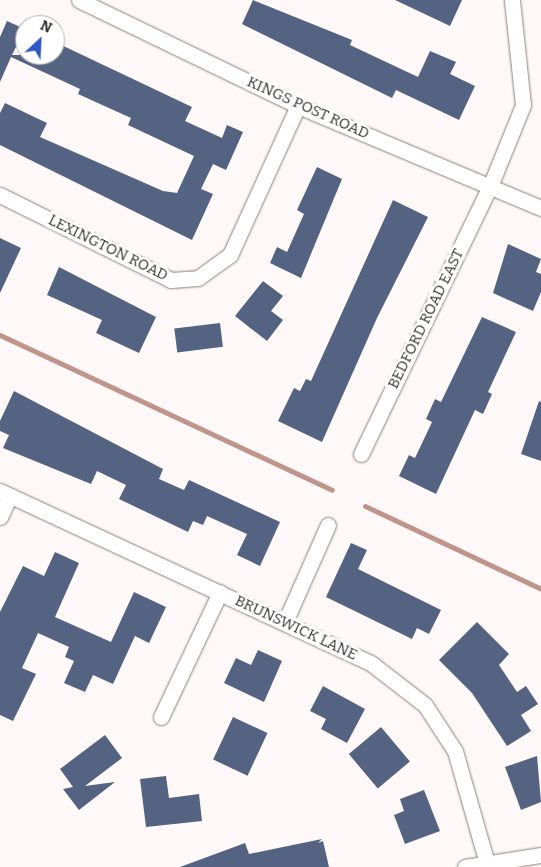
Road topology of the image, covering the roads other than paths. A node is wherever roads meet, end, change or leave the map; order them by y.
1 (79, 0) edge
2 (512, 0) edge
3 (298, 106) junction
4 (490, 184) junction
5 (0, 196) edge
6 (541, 208) edge
7 (361, 454) dead end
8 (5, 493) edge
9 (0, 517) edge
10 (328, 525) dead end
11 (220, 592) junction
12 (285, 622) junction
13 (161, 717) dead end
14 (541, 855) edge
15 (487, 864) edge
16 (465, 867) edge

1 - 3 street, KINGS POST ROAD
2 - 4 street, BEDFORD ROAD EAST
3 - 4 street, KINGS POST ROAD
3 - 5 street, LEXINGTON ROAD
4 - 6 street, KINGS POST ROAD
4 - 7 street, BEDFORD ROAD EAST
8 - 9 street
8 - 11 street, BRUNSWICK LANE
10 - 12 street
11 - 12 street, BRUNSWICK LANE
11 - 13 street
12 - 15 street, BRUNSWICK LANE
14 - 15 street
15 - 16 street

